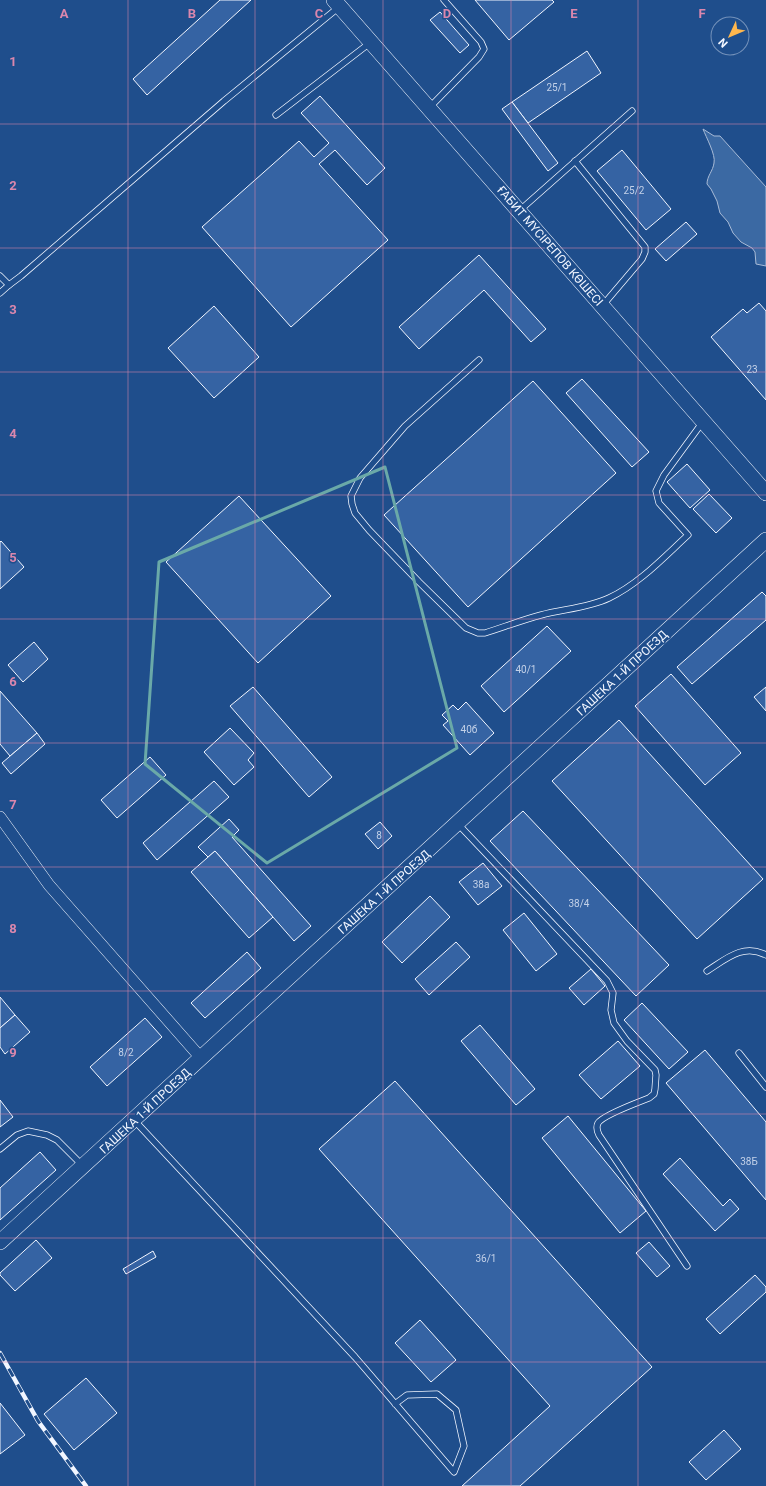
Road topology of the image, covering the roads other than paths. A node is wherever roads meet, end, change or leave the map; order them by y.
1 (444, 0) edge
2 (337, 3) edge
3 (371, 42) junction
4 (429, 108) junction
5 (632, 111) dead end
6 (276, 115) dead end
7 (575, 161) junction
8 (519, 211) junction
9 (0, 276) edge
10 (9, 285) junction
11 (0, 292) edge
12 (602, 306) junction
13 (479, 360) dead end
14 (703, 422) junction
15 (765, 490) edge
16 (766, 540) edge
17 (0, 817) edge
18 (458, 824) junction
19 (766, 955) edge
20 (707, 971) dead end
21 (740, 1053) dead end
22 (201, 1058) junction
23 (766, 1087) edge
24 (134, 1120) junction
25 (0, 1149) edge
26 (84, 1166) junction
27 (0, 1242) edge
28 (687, 1266) dead end
29 (395, 1404) junction

1 - 4 lane
2 - 3 main road, ҒАБИТ МҮСІРЕПОВ КӨШЕСІ
2 - 10 lane
3 - 4 main road, ҒАБИТ МҮСІРЕПОВ КӨШЕСІ
3 - 6 lane
4 - 8 main road, ҒАБИТ МҮСІРЕПОВ КӨШЕСІ
5 - 7 lane
7 - 8 lane
7 - 12 lane
8 - 12 main road, ҒАБИТ МҮСІРЕПОВ КӨШЕСІ
9 - 10 lane
10 - 11 lane
12 - 14 main road, ҒАБИТ МҮСІРЕПОВ КӨШЕСІ
13 - 14 lane
14 - 15 main road, ҒАБИТ МҮСІРЕПОВ КӨШЕСІ
16 - 18 main road, ГАШЕКА 1-Й ПРОЕЗД
17 - 22 street
18 - 22 main road, ГАШЕКА 1-Й ПРОЕЗД
18 - 28 lane
19 - 20 lane
21 - 23 lane
22 - 24 main road, ГАШЕКА 1-Й ПРОЕЗД
24 - 26 main road, ГАШЕКА 1-Й ПРОЕЗД
24 - 29 lane
25 - 26 lane
26 - 27 main road, ГАШЕКА 1-Й ПРОЕЗД
29 - 29 lane

